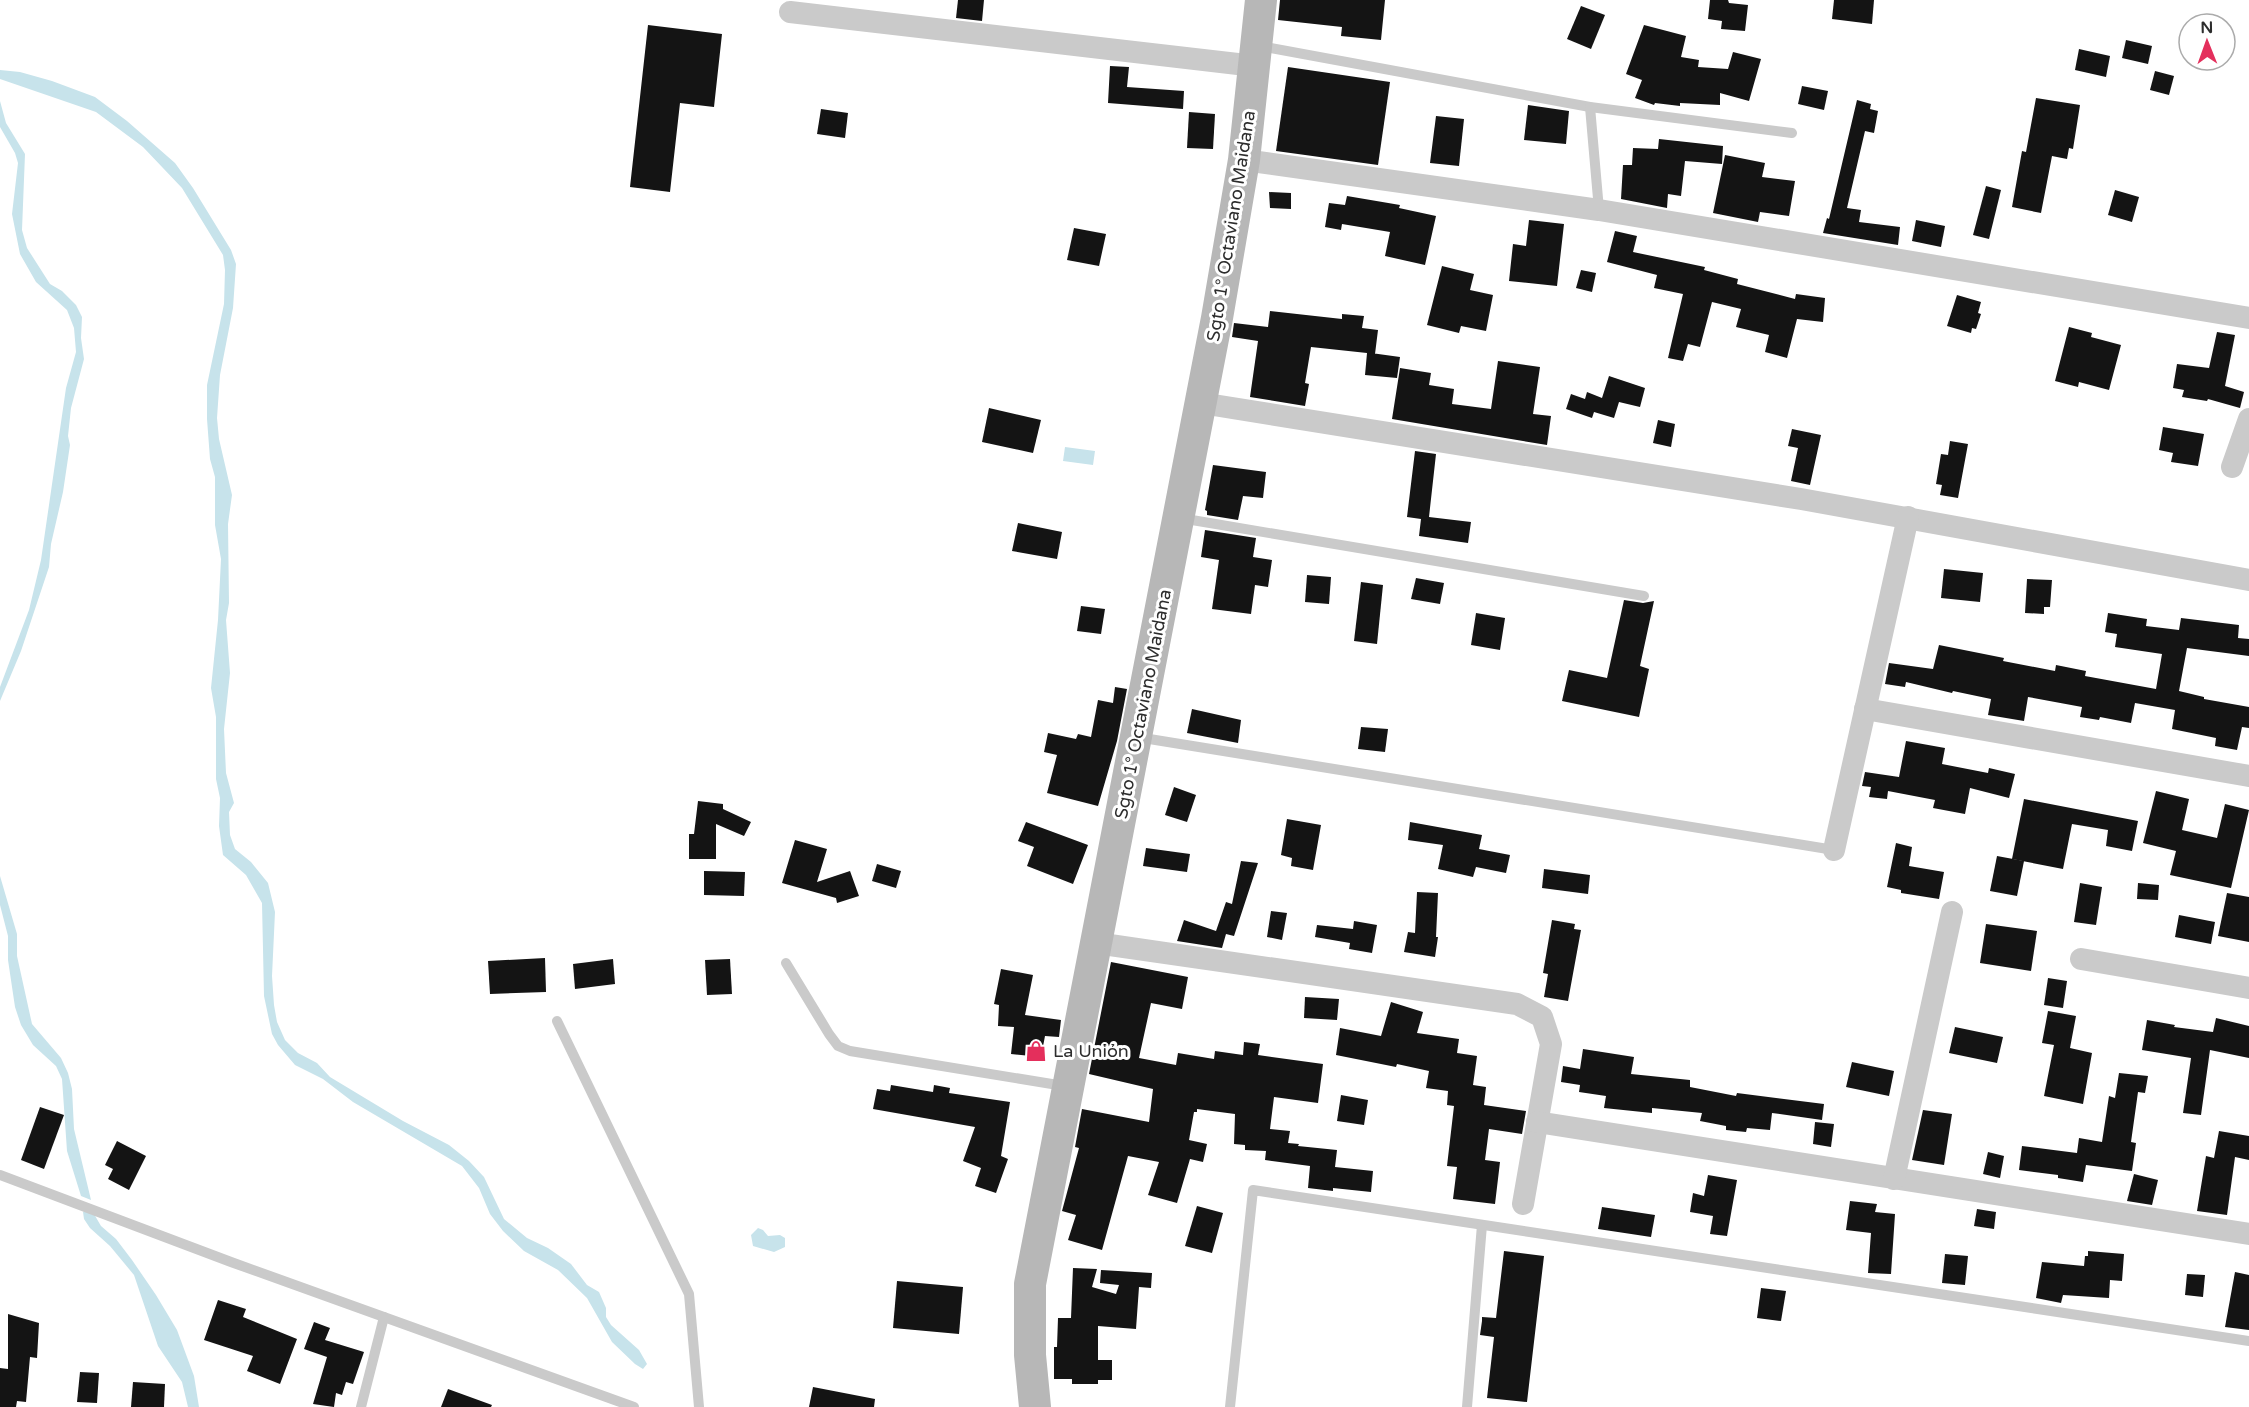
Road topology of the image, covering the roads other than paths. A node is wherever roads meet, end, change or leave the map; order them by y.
1 (1261, 0) edge
2 (790, 12) dead end
3 (1256, 56) junction
4 (1590, 107) junction
5 (1792, 133) dead end
6 (1244, 160) junction
7 (1599, 210) junction
8 (2249, 318) edge
9 (1201, 403) junction
10 (2249, 419) edge
11 (2232, 467) dead end
12 (1179, 518) junction
13 (1908, 518) junction
14 (2249, 580) edge
15 (1644, 596) dead end
16 (1865, 709) junction
17 (1137, 737) junction
18 (2249, 776) edge
19 (1834, 850) joint
20 (1952, 912) dead end
21 (1096, 943) junction
22 (2081, 959) dead end
23 (786, 963) dead end
24 (2249, 988) edge
25 (557, 1021) dead end
26 (1068, 1086) junction
27 (1537, 1122) junction
28 (0, 1175) edge
29 (1894, 1179) junction
30 (1523, 1204) dead end
31 (1482, 1225) junction
32 (2249, 1234) edge
33 (384, 1317) junction
34 (2249, 1341) edge
35 (361, 1407) edge
36 (634, 1407) edge
37 (699, 1407) edge
38 (1035, 1407) edge
39 (1230, 1407) edge
40 (1467, 1407) edge

1 - 3 main road, Sgto 1° Octaviano Maidana
2 - 3 street
3 - 4 lane
3 - 6 main road, Sgto 1° Octaviano Maidana
4 - 5 lane
4 - 7 lane
6 - 7 street
6 - 9 main road, Sgto 1° Octaviano Maidana
7 - 8 street
9 - 12 main road, Sgto 1° Octaviano Maidana
9 - 13 street
10 - 11 street
12 - 15 lane
12 - 17 main road, Sgto 1° Octaviano Maidana
13 - 14 street
13 - 16 street
16 - 18 street
16 - 19 street
17 - 19 lane
17 - 21 main road, Sgto 1° Octaviano Maidana
20 - 29 street
21 - 26 main road, Sgto 1° Octaviano Maidana
21 - 27 street
22 - 24 street
23 - 26 lane
25 - 37 lane
26 - 38 main road, Sgto 1° Octaviano Maidana
27 - 29 street
27 - 30 street
28 - 33 lane
29 - 32 street
31 - 34 lane
31 - 39 lane
31 - 40 lane
33 - 35 lane
33 - 36 lane

